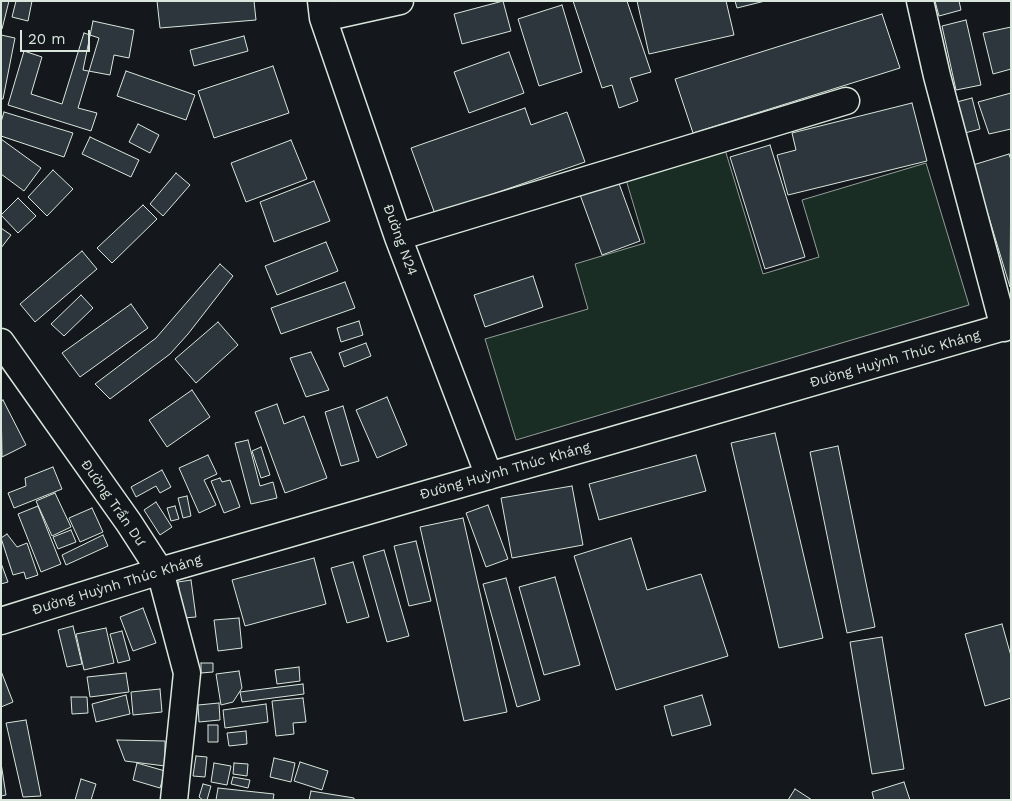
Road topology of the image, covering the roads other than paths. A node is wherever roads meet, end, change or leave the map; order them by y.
1 (400, 1) edge
2 (920, 1) edge
3 (322, 10) edge
4 (846, 101) dead end
5 (398, 238) junction
6 (1007, 327) edge
7 (1, 342) edge
8 (489, 476) junction
9 (160, 571) junction
10 (1, 621) edge
11 (174, 800) edge

1 - 3 street
2 - 6 street
3 - 5 street, Đường N24
4 - 5 street
5 - 8 street, Đường N24
6 - 8 street, Đường Huỳnh Thúc Kháng
7 - 9 street, Đường Trần Dư
8 - 9 street, Đường Huỳnh Thúc Kháng
9 - 10 street, Đường Huỳnh Thúc Kháng
9 - 11 street, Đường Trần Dư

